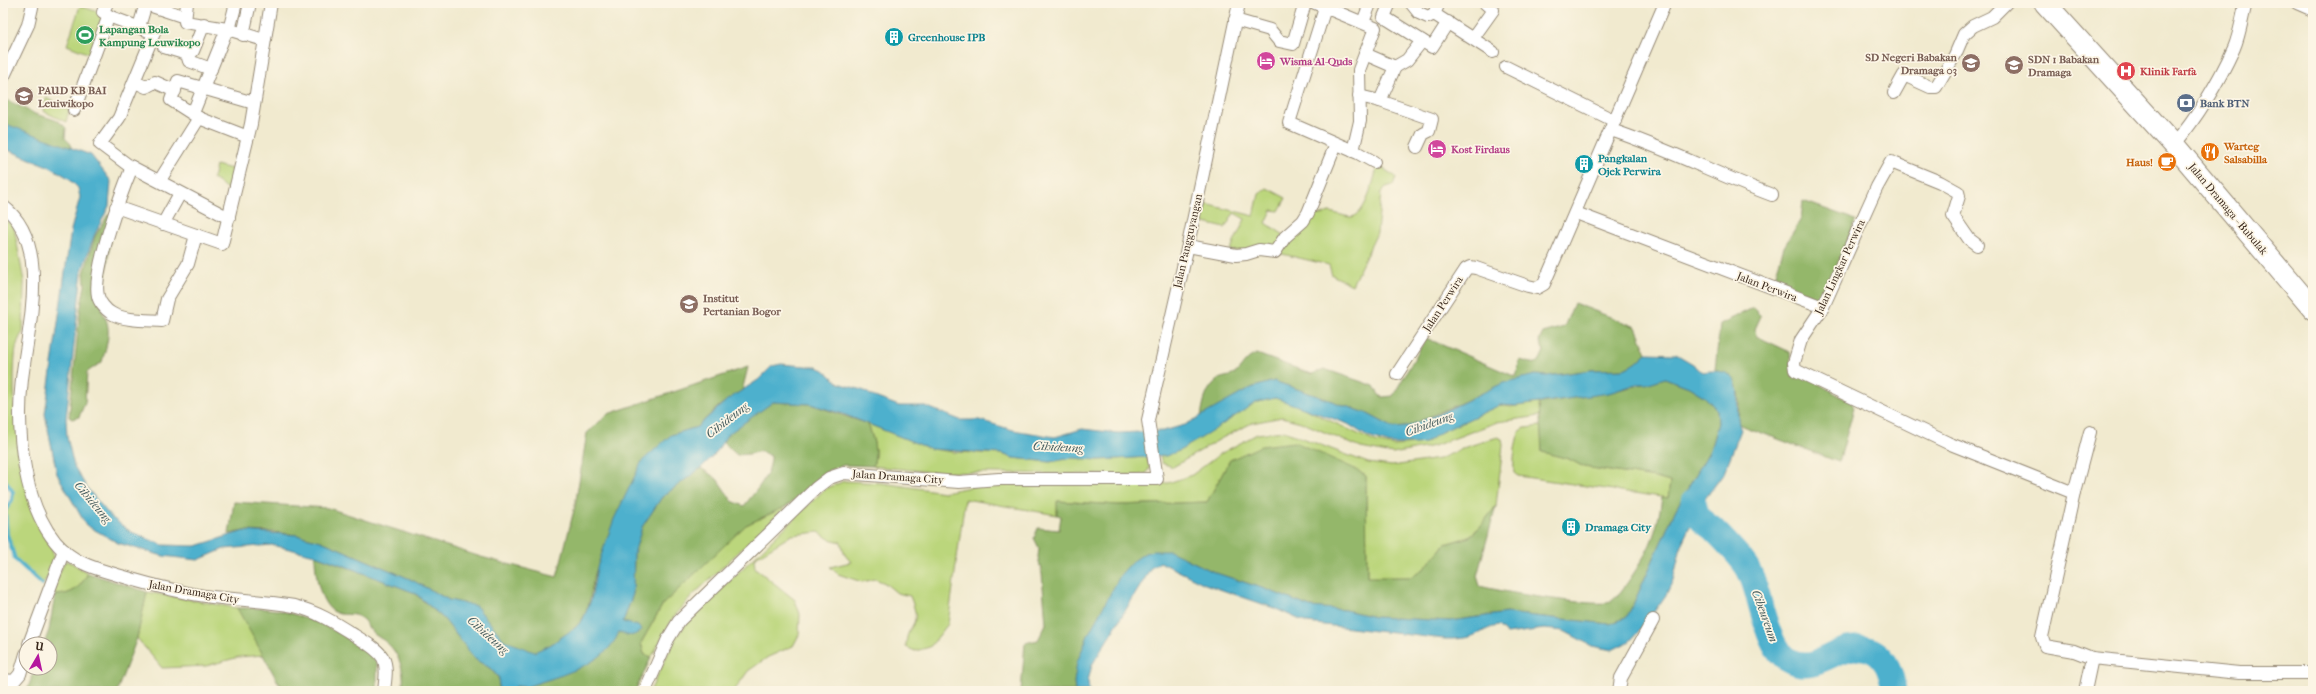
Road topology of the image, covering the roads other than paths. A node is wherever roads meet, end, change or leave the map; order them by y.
1 (33, 3) edge
2 (107, 3) edge
3 (146, 3) edge
4 (188, 3) edge
5 (236, 3) edge
6 (250, 3) edge
7 (270, 3) edge
8 (1239, 3) edge
9 (1305, 3) edge
10 (1367, 3) edge
11 (1390, 3) edge
12 (1411, 3) edge
13 (1439, 3) edge
14 (1485, 3) edge
15 (1665, 3) edge
16 (2006, 3) edge
17 (2045, 3) edge
18 (2246, 3) edge
19 (2298, 3) edge
20 (1320, 5) edge
21 (2313, 10) edge
22 (1434, 14) junction
23 (111, 17) junction
24 (185, 17) junction
25 (1235, 20) junction
26 (1363, 22) junction
27 (1448, 22) junction
28 (204, 24) junction
29 (139, 27) junction
30 (228, 30) junction
31 (243, 35) junction
32 (1472, 38) junction
33 (264, 40) junction
34 (1422, 41) junction
35 (164, 47) dead end
36 (1494, 52) dead end
37 (1365, 54) junction
38 (189, 55) junction
39 (1395, 67) junction
40 (1506, 67) dead end
41 (211, 69) junction
42 (4, 76) dead end
43 (135, 82) junction
44 (202, 90) junction
45 (175, 91) junction
46 (1894, 93) dead end
47 (1359, 96) junction
48 (1380, 101) junction
49 (254, 103) junction
50 (74, 110) dead end
51 (196, 115) junction
52 (1613, 125) junction
53 (248, 137) junction
54 (1336, 144) junction
55 (2174, 145) junction
56 (1417, 148) dead end
57 (1353, 151) junction
58 (1374, 162) dead end
59 (132, 167) junction
60 (160, 180) junction
61 (1772, 195) dead end
62 (178, 197) dead end
63 (3, 206) edge
64 (116, 207) junction
65 (1576, 213) junction
66 (229, 218) junction
67 (163, 224) junction
68 (196, 235) junction
69 (1977, 245) dead end
70 (1188, 246) junction
71 (1823, 307) junction
72 (2313, 309) edge
73 (1397, 374) dead end
74 (2090, 432) dead end
75 (1157, 478) joint
76 (2074, 493) junction
77 (64, 550) junction
78 (1653, 620) dead end
79 (32, 636) edge
80 (2092, 658) junction
81 (2313, 672) edge
82 (18, 675) edge
83 (3, 680) edge
84 (384, 691) edge
85 (645, 691) edge
86 (1619, 691) edge
87 (2085, 691) edge

1 - 42 street
2 - 23 street
3 - 24 street
3 - 29 street
4 - 24 street
5 - 30 street
6 - 31 street
7 - 33 street
8 - 25 street, Jalan Pangguyangan
9 - 25 street
10 - 26 street
11 - 34 street
12 - 22 street
13 - 22 street
14 - 32 street
15 - 52 street, Jalan Perwira
16 - 46 street
17 - 55 highway, Jalan Dramaga - Bubulak
18 - 55 street
19 - 21 street
20 - 26 street
20 - 54 street
22 - 27 street
23 - 29 street
23 - 50 street
24 - 28 street
25 - 70 street, Jalan Pangguyangan
26 - 37 street
27 - 32 street
27 - 34 street
28 - 30 street
28 - 38 street
29 - 43 street
30 - 31 street
30 - 41 street
31 - 33 street
32 - 36 street
33 - 49 street
34 - 39 street
35 - 38 street
37 - 39 street
37 - 47 street
38 - 41 street
39 - 48 street
40 - 52 street
41 - 44 street
43 - 45 street
43 - 59 street
44 - 45 street
44 - 49 street
44 - 51 street
45 - 51 street
47 - 48 street
47 - 57 street
48 - 56 street
49 - 53 street
51 - 53 street
51 - 60 street
52 - 61 street
52 - 65 street, Jalan Perwira
53 - 66 street
54 - 57 street
54 - 70 street
55 - 72 highway, Jalan Dramaga - Bubulak
57 - 58 street
59 - 60 street
59 - 64 street
60 - 66 street
62 - 67 street
63 - 77 street, Jalan Dramaga City
64 - 67 street
64 - 68 street
65 - 71 street, Jalan Perwira
65 - 73 street, Jalan Perwira
66 - 68 street
67 - 68 street
69 - 71 street, Jalan Lingkar Perwira
70 - 75 street, Jalan Pangguyangan
71 - 76 street, Jalan Lingkar Perwira
74 - 76 street
75 - 85 street, Jalan Dramaga City
76 - 80 street
77 - 79 street
77 - 84 street, Jalan Dramaga City
78 - 86 street
80 - 81 street
80 - 87 street
82 - 83 street

